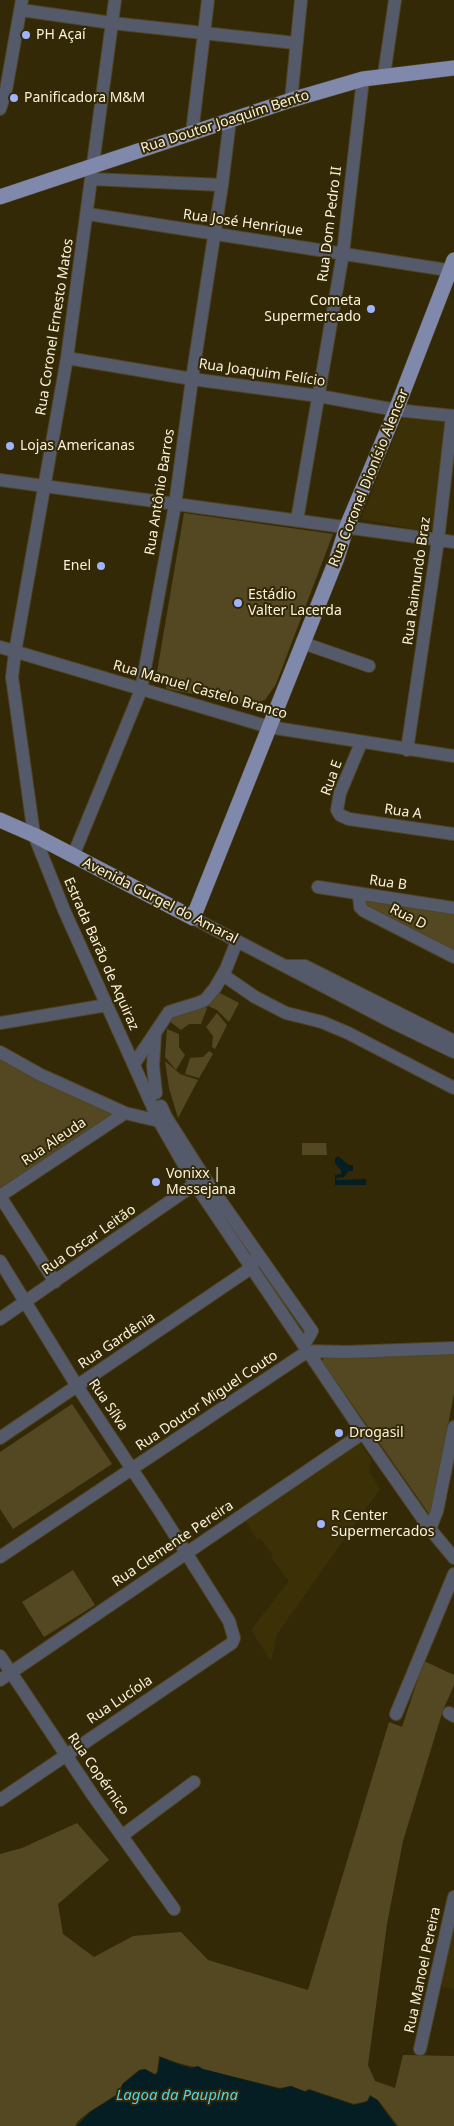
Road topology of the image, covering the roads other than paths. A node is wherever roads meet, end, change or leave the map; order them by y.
1 (115, 0) edge
2 (208, 0) edge
3 (301, 0) edge
4 (395, 0) edge
5 (22, 5) edge
6 (112, 24) junction
7 (203, 33) junction
8 (295, 43) junction
9 (454, 68) edge
10 (384, 75) junction
11 (363, 79) junction
12 (3, 88) edge
13 (291, 100) junction
14 (0, 109) edge
15 (230, 120) junction
16 (192, 132) junction
17 (92, 173) junction
18 (222, 185) junction
19 (0, 197) edge
20 (88, 214) junction
21 (214, 235) junction
22 (343, 253) junction
23 (453, 267) edge
24 (67, 358) junction
25 (192, 378) junction
26 (319, 396) junction
27 (396, 410) junction
28 (453, 416) edge
29 (0, 480) edge
30 (44, 486) junction
31 (175, 505) junction
32 (297, 520) junction
33 (346, 526) junction
34 (438, 540) junction
35 (454, 542) edge
36 (302, 643) junction
37 (0, 647) edge
38 (15, 652) junction
39 (369, 666) dead end
40 (141, 690) junction
41 (269, 727) junction
42 (361, 743) junction
43 (407, 750) junction
44 (454, 756) edge
45 (349, 819) joint
46 (0, 820) edge
47 (454, 834) edge
48 (34, 835) junction
49 (73, 856) junction
50 (318, 887) dead end
51 (359, 894) junction
52 (454, 908) edge
53 (192, 918) junction
54 (237, 941) junction
55 (454, 957) edge
56 (286, 966) junction
57 (223, 975) junction
58 (107, 1005) junction
59 (0, 1023) edge
60 (155, 1034) junction
61 (454, 1041) edge
62 (0, 1052) edge
63 (454, 1052) edge
64 (134, 1064) junction
65 (142, 1083) junction
66 (454, 1088) edge
67 (156, 1093) junction
68 (125, 1113) junction
69 (159, 1121) junction
70 (173, 1136) junction
71 (200, 1182) junction
72 (2, 1198) edge
73 (234, 1220) junction
74 (229, 1235) junction
75 (258, 1254) junction
76 (0, 1261) edge
77 (251, 1268) junction
78 (55, 1282) junction
79 (24, 1303) junction
80 (0, 1319) edge
81 (306, 1348) junction
82 (454, 1348) edge
83 (77, 1386) junction
84 (454, 1427) edge
85 (363, 1433) junction
86 (0, 1438) edge
87 (133, 1470) junction
88 (430, 1529) junction
89 (185, 1554) junction
90 (0, 1557) edge
91 (454, 1558) edge
92 (454, 1574) edge
93 (232, 1643) joint
94 (0, 1656) edge
95 (5, 1676) edge
96 (396, 1714) dead end
97 (66, 1754) junction
98 (194, 1782) dead end
99 (0, 1800) edge
100 (123, 1835) junction
101 (454, 1897) edge
102 (174, 1909) dead end
103 (420, 2049) dead end

1 - 6 street, Rua Coronel Ernesto Matos
2 - 7 street
3 - 8 street
4 - 10 street
5 - 6 street
5 - 12 street
6 - 7 street
6 - 17 street, Rua Coronel Ernesto Matos
7 - 8 street
7 - 16 street
8 - 13 street
9 - 10 main road, Rua Doutor Joaquim Bento
10 - 11 main road, Rua Doutor Joaquim Bento
11 - 13 main road, Rua Doutor Joaquim Bento
11 - 22 street, Rua Dom Pedro II
12 - 14 street
13 - 15 main road, Rua Doutor Joaquim Bento
15 - 16 main road, Rua Doutor Joaquim Bento
15 - 18 street, Rua Antônio Barros
16 - 17 main road, Rua Doutor Joaquim Bento
17 - 18 street
17 - 19 main road, Rua Doutor Joaquim Bento
17 - 20 street, Rua Coronel Ernesto Matos
18 - 21 street, Rua Antônio Barros
20 - 21 street, Rua José Henrique
20 - 24 street, Rua Coronel Ernesto Matos
21 - 22 street, Rua José Henrique
21 - 25 street, Rua Antônio Barros
22 - 23 street, Rua José Henrique
22 - 26 street, Rua Dom Pedro II
23 - 27 main road, Rua Coronel Dionísio Alencar
24 - 25 street, Rua Joaquim Felício
24 - 30 street, Rua Coronel Ernesto Matos
25 - 26 street, Rua Joaquim Felício
25 - 31 street, Rua Antônio Barros
26 - 27 street, Rua Joaquim Felício
26 - 32 street, Rua Dom Pedro II
27 - 28 street, Rua Joaquim Felício
27 - 33 main road, Rua Coronel Dionísio Alencar
28 - 34 street, Rua Raimundo Braz
29 - 30 street
30 - 31 street
30 - 38 street, Rua Coronel Ernesto Matos
31 - 32 street
31 - 40 street, Rua Antônio Barros
32 - 33 street
33 - 34 street
33 - 36 main road, Rua Coronel Dionísio Alencar
34 - 35 street
34 - 43 street, Rua Raimundo Braz
36 - 39 street
36 - 41 main road, Rua Coronel Dionísio Alencar
37 - 38 street, Rua Manuel Castelo Branco
38 - 40 street, Rua Manuel Castelo Branco
38 - 48 street, Rua Coronel Ernesto Matos
40 - 41 street, Rua Manuel Castelo Branco
40 - 49 street, Rua Antônio Barros
41 - 42 street, Rua Manuel Castelo Branco
41 - 53 main road, Rua Coronel Dionísio Alencar
42 - 43 street, Rua Manuel Castelo Branco
42 - 45 street, Rua E
43 - 44 street, Rua Manuel Castelo Branco
45 - 47 street, Rua A
46 - 48 main road, Avenida Gurgel do Amaral
48 - 49 main road, Avenida Gurgel do Amaral
48 - 58 street, Estrada Barão de Aquiraz
49 - 53 main road, Avenida Gurgel do Amaral
50 - 51 street, Rua B
51 - 52 street, Rua B
51 - 55 street, Rua D
53 - 54 street, Avenida Gurgel do Amaral
54 - 56 street, Avenida Gurgel do Amaral
54 - 57 street
56 - 61 street, Avenida Gurgel do Amaral
56 - 63 street, Avenida Gurgel do Amaral
57 - 60 street
57 - 66 street
58 - 59 street
58 - 64 street, Estrada Barão de Aquiraz
60 - 64 street
60 - 67 street, Estrada Barão de Aquiraz
62 - 68 street
64 - 65 street, Estrada Barão de Aquiraz
65 - 67 street
65 - 69 street, Estrada Barão de Aquiraz
67 - 70 street, Estrada Barão de Aquiraz
68 - 69 street
68 - 72 street, Rua Aleuda
69 - 70 street, Estrada Barão de Aquiraz
70 - 71 street, Estrada Barão de Aquiraz
71 - 73 street, Estrada Barão de Aquiraz
71 - 74 street, Estrada Barão de Aquiraz
71 - 78 street, Rua Oscar Leitão
72 - 78 street
73 - 74 street
73 - 75 street, Estrada Barão de Aquiraz
74 - 77 street, Estrada Barão de Aquiraz
75 - 77 street
75 - 81 street, Estrada Barão de Aquiraz
76 - 79 street, Rua Sílva
77 - 81 street, Estrada Barão de Aquiraz
77 - 83 street, Rua Gardênia
78 - 79 street, Rua Oscar Leitão
79 - 80 street, Rua Oscar Leitão
79 - 83 street, Rua Sílva
81 - 82 street
81 - 85 street, Estrada Barão de Aquiraz
81 - 87 street, Rua Doutor Miguel Couto
83 - 86 street, Rua Gardênia
83 - 87 street, Rua Sílva
84 - 88 street
85 - 88 street, Estrada Barão de Aquiraz
85 - 89 street, Rua Clemente Pereira
87 - 89 street, Rua Sílva
87 - 90 street, Rua Doutor Miguel Couto
88 - 91 street, Estrada Barão de Aquiraz
89 - 93 street, Rua Sílva
89 - 95 street, Rua Clemente Pereira
92 - 96 street
93 - 97 street, Rua Lucíola
94 - 95 street, Rua Copérnico
95 - 97 street, Rua Copérnico
97 - 99 street, Rua Lucíola
97 - 100 street, Rua Copérnico
98 - 100 street
100 - 102 street, Rua Copérnico
101 - 103 street, Rua Manoel Pereira

